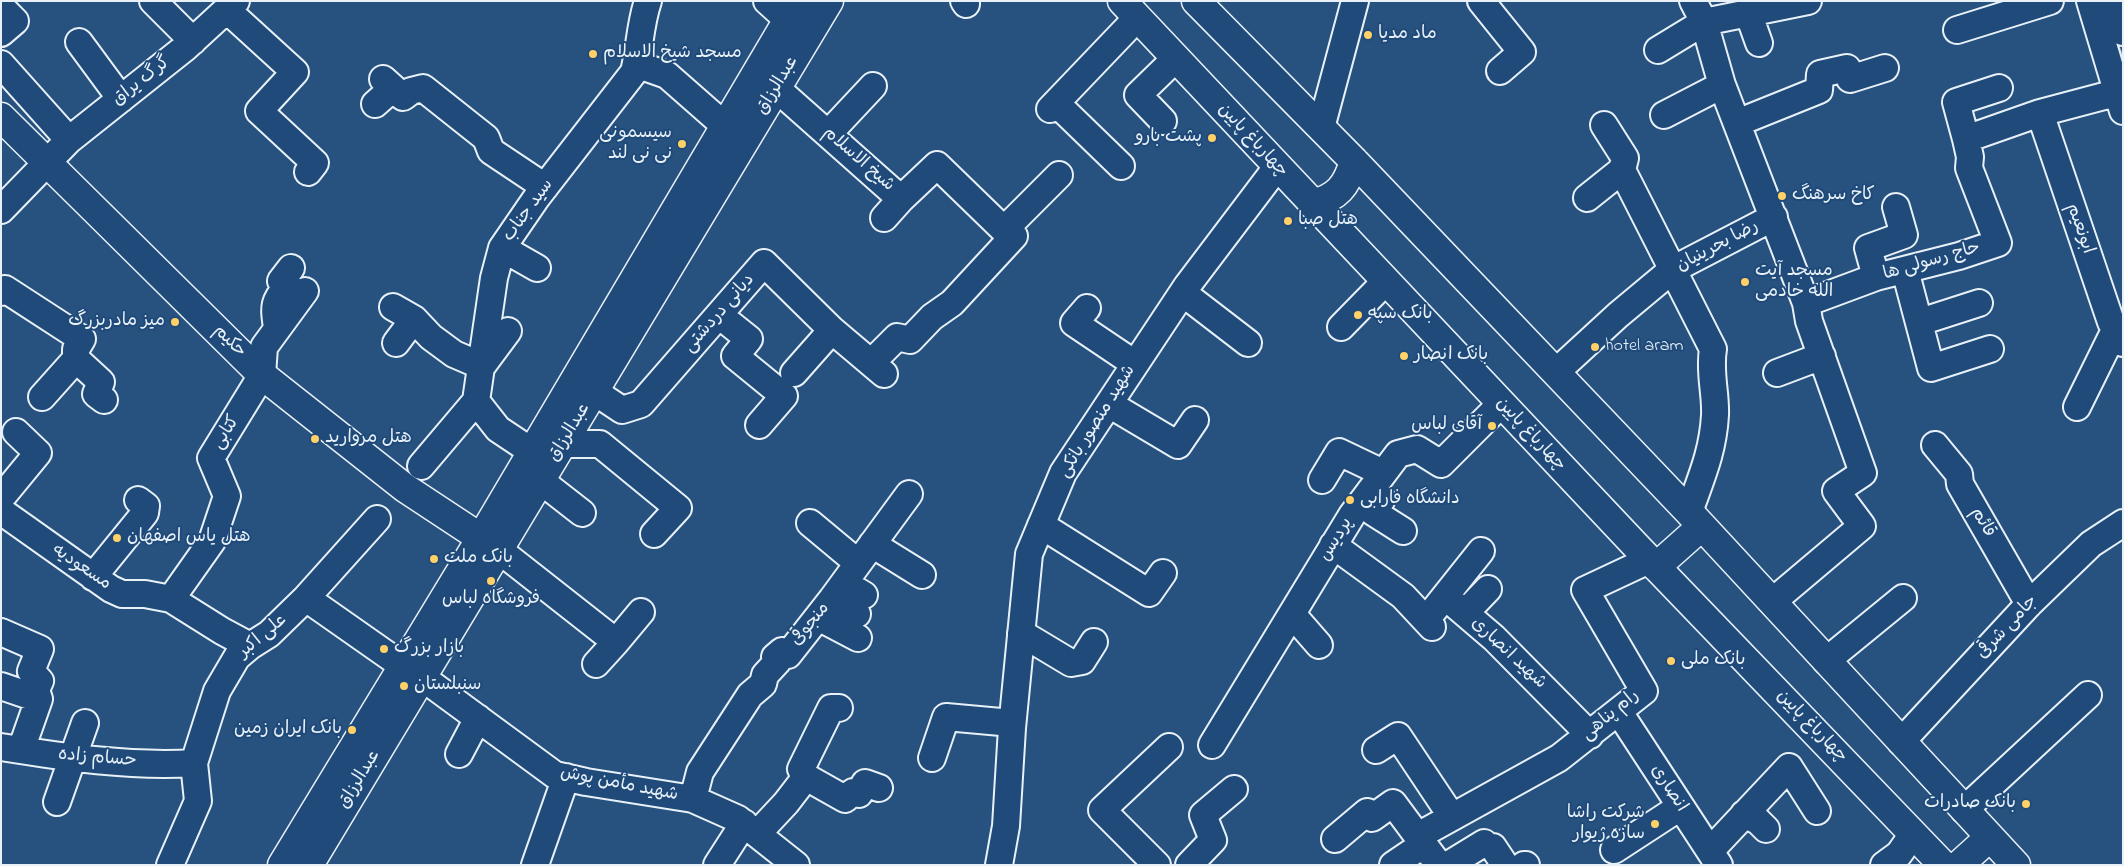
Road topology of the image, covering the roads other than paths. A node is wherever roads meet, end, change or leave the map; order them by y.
1 (153, 1) edge
2 (648, 1) edge
3 (766, 1) edge
4 (829, 1) edge
5 (840, 1) edge
6 (1196, 1) edge
7 (1355, 1) edge
8 (1481, 1) edge
9 (1808, 1) edge
10 (2050, 1) edge
11 (2090, 1) edge
12 (2110, 1) edge
13 (231, 6) edge
14 (1, 7) edge
15 (1130, 9) edge
16 (793, 10) edge
17 (1699, 12) edge
18 (1749, 15) junction
19 (2122, 27) edge
20 (1957, 30) dead end
21 (1, 33) edge
22 (193, 41) junction
23 (79, 42) dead end
24 (1759, 43) dead end
25 (1658, 50) dead end
26 (1175, 59) junction
27 (793, 61) junction
28 (1, 64) edge
29 (636, 64) junction
30 (1885, 68) dead end
31 (1500, 71) dead end
32 (1722, 85) junction
33 (874, 86) dead end
34 (776, 88) junction
35 (1999, 88) dead end
36 (384, 90) dead end
37 (2120, 98) edge
38 (122, 99) junction
39 (2040, 113) junction
40 (1664, 115) dead end
41 (1, 117) edge
42 (1163, 121) dead end
43 (1737, 123) junction
44 (1604, 125) dead end
45 (725, 126) junction
46 (1321, 128) junction
47 (828, 134) junction
48 (1966, 139) junction
49 (69, 140) junction
50 (47, 160) junction
51 (1354, 161) junction
52 (1121, 166) dead end
53 (1277, 167) junction
54 (1622, 170) junction
55 (308, 172) dead end
56 (1059, 175) dead end
57 (545, 187) junction
58 (902, 198) junction
59 (1587, 198) dead end
60 (1312, 204) junction
61 (1896, 207) dead end
62 (1, 210) edge
63 (1774, 217) junction
64 (884, 218) dead end
65 (1004, 230) junction
66 (502, 248) junction
67 (290, 268) dead end
68 (537, 268) dead end
69 (1672, 270) junction
70 (1905, 270) junction
71 (1876, 278) junction
72 (1386, 282) junction
73 (305, 291) dead end
74 (1, 292) edge
75 (1183, 292) junction
76 (1806, 303) junction
77 (1979, 304) dead end
78 (1087, 308) dead end
79 (719, 315) junction
80 (2117, 321) edge
81 (1920, 322) junction
82 (1341, 327) dead end
83 (277, 328) junction
84 (832, 330) junction
85 (508, 332) dead end
86 (396, 343) dead end
87 (1248, 343) dead end
88 (1990, 349) dead end
89 (1822, 356) junction
90 (76, 359) junction
91 (1135, 364) junction
92 (482, 366) junction
93 (1556, 372) junction
94 (794, 373) dead end
95 (1777, 373) dead end
96 (262, 375) junction
97 (595, 392) junction
98 (42, 397) dead end
99 (104, 400) dead end
100 (476, 401) junction
101 (1109, 404) junction
102 (1502, 404) junction
103 (2078, 407) dead end
104 (1194, 420) dead end
105 (759, 425) dead end
106 (16, 432) dead end
107 (563, 444) junction
108 (1935, 445) dead end
109 (531, 451) junction
110 (421, 466) dead end
111 (1322, 480) dead end
112 (541, 481) junction
113 (1377, 482) junction
114 (1, 498) edge
115 (138, 500) dead end
116 (895, 500) dead end
117 (1, 510) edge
118 (582, 514) dead end
119 (377, 519) dead end
120 (1696, 519) junction
121 (810, 523) dead end
122 (2123, 523) edge
123 (1041, 525) junction
124 (1403, 531) dead end
125 (654, 534) dead end
126 (490, 544) junction
127 (1334, 546) junction
128 (1481, 551) dead end
129 (1653, 564) junction
130 (1163, 573) dead end
131 (922, 575) dead end
132 (93, 578) junction
133 (1488, 589) dead end
134 (850, 594) junction
135 (306, 598) junction
136 (1903, 598) dead end
137 (171, 599) junction
138 (1772, 602) junction
139 (2029, 604) junction
140 (1455, 605) junction
141 (641, 612) dead end
142 (1292, 614) junction
143 (1, 632) edge
144 (1021, 633) junction
145 (616, 642) junction
146 (1094, 642) dead end
147 (1319, 645) dead end
148 (250, 646) junction
149 (1826, 661) junction
150 (596, 664) dead end
151 (413, 672) junction
152 (1, 686) edge
153 (2088, 695) dead end
154 (39, 699) junction
155 (839, 708) dead end
156 (1619, 712) junction
157 (478, 718) junction
158 (85, 723) dead end
159 (1012, 723) junction
160 (1590, 735) junction
161 (1901, 742) junction
162 (1212, 744) dead end
163 (1169, 747) dead end
164 (11, 749) edge
165 (1376, 750) dead end
166 (459, 754) dead end
167 (75, 757) junction
168 (932, 758) dead end
169 (194, 763) junction
170 (806, 777) junction
171 (566, 778) junction
172 (1407, 787) junction
173 (879, 788) dead end
174 (1234, 789) dead end
175 (694, 799) junction
176 (58, 802) dead end
177 (1680, 808) junction
178 (1964, 810) junction
179 (1817, 812) dead end
180 (1744, 814) junction
181 (1452, 817) junction
182 (751, 829) junction
183 (1766, 829) dead end
184 (1913, 834) junction
185 (1990, 837) junction
186 (1335, 839) dead end
187 (1421, 840) junction
188 (1614, 850) dead end
189 (1494, 851) edge
190 (1714, 858) edge
191 (305, 859) edge
192 (179, 862) edge
193 (535, 865) edge
194 (717, 865) edge
195 (796, 865) edge
196 (999, 865) edge
197 (1157, 865) edge
198 (1189, 865) edge
199 (1393, 865) edge
200 (1439, 865) edge
201 (1448, 865) edge
202 (1884, 865) edge
203 (1943, 865) edge
204 (1959, 865) edge
205 (2016, 865) edge

1 - 22 street
2 - 29 street, سید جناب
3 - 16 street
4 - 27 main road, عبدالرزاق
5 - 27 main road
6 - 46 main road
7 - 46 street
8 - 31 street
9 - 18 street
10 - 20 street
11 - 37 street
12 - 19 street
13 - 22 street, گرگ یراق
13 - 55 street
14 - 21 street
15 - 26 main road, چهارباغ پایین
15 - 52 street
16 - 45 main road, عبدالرزاق
17 - 18 street
17 - 25 street
17 - 32 street, رضا بحرینیان
18 - 24 street
22 - 38 street, گرگ یراق
23 - 38 street
26 - 42 street
26 - 53 main road, چهارباغ پایین
27 - 34 main road, عبدالرزاق
28 - 49 street
29 - 45 street
29 - 57 street, سید جناب
30 - 43 street
32 - 40 street
32 - 43 street, رضا بحرینیان
33 - 47 street
34 - 47 street, شیخ الاسلام
34 - 97 main road, عبدالرزاق
35 - 48 street
36 - 57 street
37 - 39 street
38 - 49 street, گرگ یراق
39 - 48 street
39 - 80 street, ابونعیم
41 - 50 main road, حکیم
43 - 63 street, رضا بحرینیان
44 - 54 street
45 - 109 main road, عبدالرزاق
46 - 51 main road
47 - 58 street, شیخ الاسلام
48 - 70 street, حاج رسولی ها
49 - 50 street, گرگ یراق
50 - 62 street, گرگ یراق
50 - 96 main road, حکیم
51 - 60 main road
51 - 93 main road
53 - 60 main road, چهارباغ پایین
53 - 75 street, شهید منصور بانکی
54 - 59 street
54 - 69 street
56 - 65 street
57 - 66 street, سید جناب
58 - 64 street
58 - 65 street, شیخ الاسلام
60 - 72 main road, چهارباغ پایین
61 - 71 street
63 - 69 street, رضا بحرینیان
63 - 76 street
65 - 84 street, دیانی دردشتی
66 - 68 street
66 - 92 street, سید جناب
67 - 83 street
69 - 93 street, رضا بحرینیان
69 - 120 street
70 - 71 street, حاج رسولی ها
70 - 81 street
71 - 76 street, حاج رسولی ها
72 - 82 street
72 - 102 main road, چهارباغ پایین
73 - 83 street
74 - 90 street
75 - 87 street
75 - 91 street, شهید منصور بانکی
76 - 89 street
77 - 81 street
78 - 91 street
79 - 84 street, دیانی دردشتی
79 - 97 street, دیانی دردشتی
79 - 105 street
80 - 103 street
81 - 88 street
83 - 96 street
84 - 94 street
85 - 92 street
86 - 92 street
89 - 95 street
89 - 138 street
90 - 98 street
90 - 99 street
91 - 101 street, شهید منصور بانکی
92 - 100 street, سید جناب
93 - 120 main road
96 - 126 main road, حکیم
96 - 137 street, کتابی
97 - 107 main road, عبدالرزاق
100 - 109 street
100 - 110 street
101 - 104 street
101 - 123 street, شهید منصور بانکی
102 - 113 street, پردیس
102 - 129 main road, چهارباغ پایین
106 - 114 street
107 - 112 main road, عبدالرزاق
107 - 125 street
108 - 139 street, قائم
109 - 126 main road, عبدالرزاق
111 - 113 street
112 - 118 street
112 - 126 main road, عبدالرزاق
113 - 124 street
113 - 127 street, پردیس
115 - 132 street
116 - 134 street, منجوقی
117 - 132 street, مسعودیه
119 - 135 street, علی اکبر
120 - 129 main road
120 - 138 main road
121 - 134 street
122 - 139 street, جامی شرقی
123 - 130 street
123 - 144 street, شهید منصور بانکی
126 - 145 street
126 - 151 main road, عبدالرزاق
127 - 140 street
127 - 142 street, پردیس
128 - 140 street
129 - 156 street, رام پناهی
129 - 184 main road, چهارباغ پایین
131 - 134 street
132 - 137 street, مسعودیه
133 - 140 street
134 - 175 street, منجوقی
135 - 148 street, علی اکبر
135 - 151 street
136 - 149 street
137 - 148 street, مسعودیه
138 - 149 main road
139 - 161 street, جامی شرقی
140 - 160 street, شهید انصاری
141 - 145 street
142 - 147 street
142 - 162 street, پردیس
143 - 154 street
144 - 146 street
144 - 159 street, شهید منصور بانکی
145 - 150 street
148 - 169 street, علی اکبر
149 - 161 main road
151 - 157 street, شهید مأمن پوش
151 - 191 main road, عبدالرزاق
152 - 154 street
153 - 178 street
154 - 164 street
155 - 170 street
156 - 160 street, رام پناهی
156 - 177 street, انصاری
157 - 166 street
157 - 171 street, شهید مأمن پوش
158 - 167 street
159 - 168 street
159 - 196 street, شهید منصور بانکی
160 - 181 street, رام پناهی
161 - 178 main road
163 - 197 street
164 - 167 street, حسام زاده
165 - 172 street
167 - 169 street, حسام زاده
167 - 176 street
169 - 192 street, علی اکبر
170 - 173 street
170 - 182 street
171 - 175 street, شهید مأمن پوش
171 - 193 street
172 - 181 street
172 - 186 street
172 - 187 street
174 - 198 street
175 - 182 street, شهید مأمن پوش
177 - 188 street
177 - 190 street, انصاری
178 - 185 main road
179 - 180 street
180 - 183 street
180 - 190 street
181 - 187 street, رام پناهی
182 - 194 street
182 - 195 street, شهید مأمن پوش
184 - 202 street
184 - 203 main road, چهارباغ پایین
185 - 204 main road
185 - 205 main road
187 - 199 street, رام پناهی
187 - 200 street
189 - 201 street

